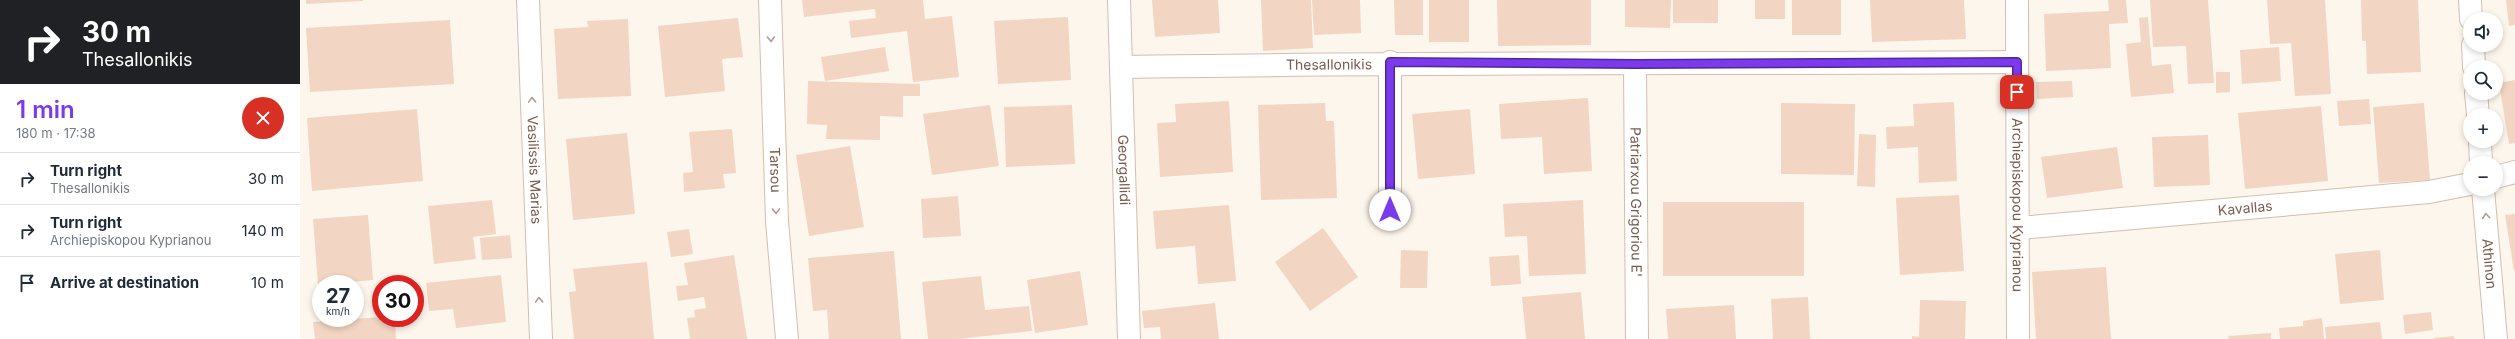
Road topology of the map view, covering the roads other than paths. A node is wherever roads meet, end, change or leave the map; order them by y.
1 (528, 0) edge
2 (770, 0) edge
3 (1120, 0) edge
4 (2017, 0) edge
5 (2470, 0) edge
6 (2471, 12) edge
7 (1390, 62) junction
8 (2017, 62) junction
9 (1635, 64) junction
10 (1122, 67) junction
11 (2515, 172) edge
12 (2503, 175) edge
13 (2463, 185) edge
14 (2484, 196) edge
15 (1390, 210) dead end
16 (2019, 228) junction
17 (541, 339) edge
18 (787, 339) edge
19 (1129, 339) edge
20 (1637, 339) edge
21 (2018, 339) edge
22 (2496, 339) edge

17 -> 1 street, Vasilissis Marias
2 -> 18 street, Tarsou
3 - 10 street, Georgallidi
4 - 8 street, Archiepiskopou Kyprianou
5 - 6 street
7 - 9 street, Thesallonikis
7 - 10 street, Thesallonikis
7 - 15 street
8 - 9 street, Thesallonikis
8 - 16 street, Archiepiskopou Kyprianou
9 - 20 street, Patriarxou Grigoriou E'
10 - 19 street, Georgallidi
11 - 12 street
13 - 16 street, Kavallas
22 -> 14 street, Athinon
16 - 21 street, Archiepiskopou Kyprianou

